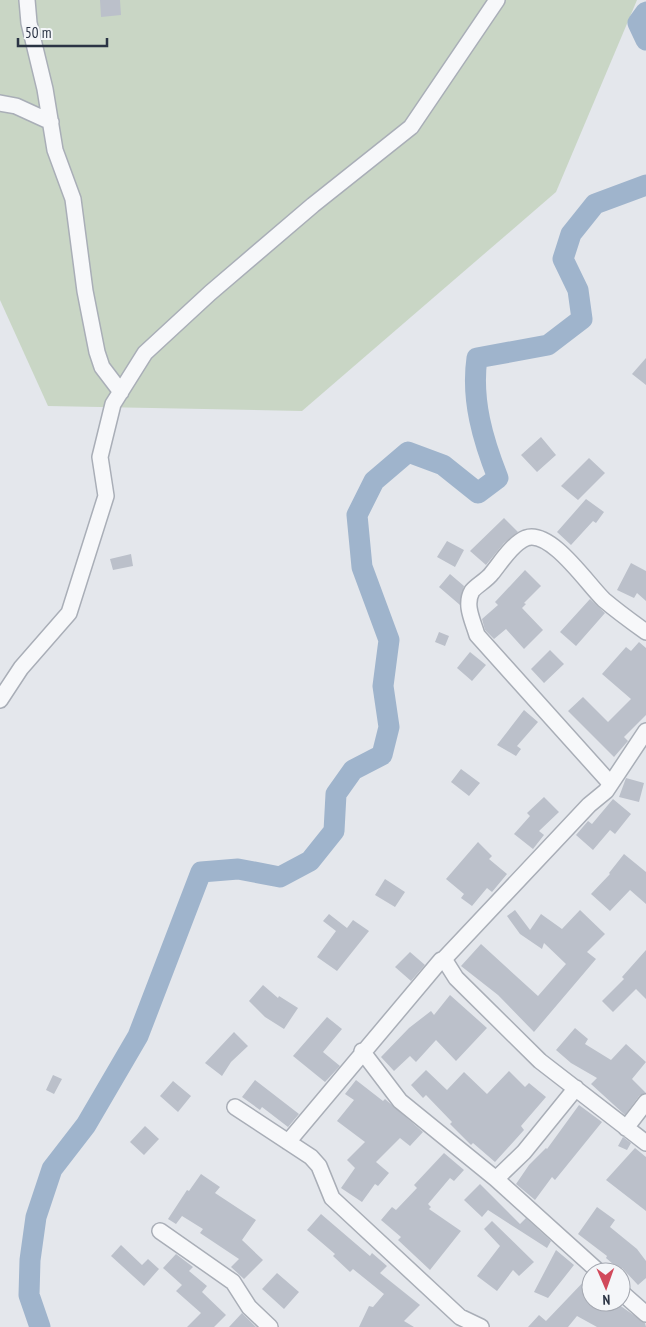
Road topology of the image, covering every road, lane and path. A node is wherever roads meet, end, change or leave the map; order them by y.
1 (27, 0) edge
2 (497, 0) edge
3 (0, 103) edge
4 (51, 122) junction
5 (121, 392) junction
6 (646, 632) edge
7 (0, 700) edge
8 (646, 731) edge
9 (610, 783) junction
10 (444, 960) junction
11 (362, 1052) junction
12 (576, 1088) junction
13 (646, 1102) edge
14 (234, 1107) dead end
15 (626, 1128) junction
16 (288, 1142) junction
17 (646, 1143) edge
18 (496, 1179) junction
19 (160, 1231) dead end
20 (588, 1262) edge
21 (631, 1301) edge
22 (646, 1314) edge
23 (456, 1322) edge
24 (270, 1327) edge
25 (481, 1327) edge

1 - 4 street
2 - 5 street
3 - 4 street
4 - 5 street
5 - 7 street
6 - 9 street
8 - 9 street
9 - 10 street
10 - 11 street
10 - 12 street
11 - 16 street
11 - 18 street
12 - 15 street
12 - 18 street
13 - 15 street
14 - 16 street
15 - 17 street
16 - 23 street
18 - 20 street
19 - 24 street
21 - 22 street
23 - 25 street

